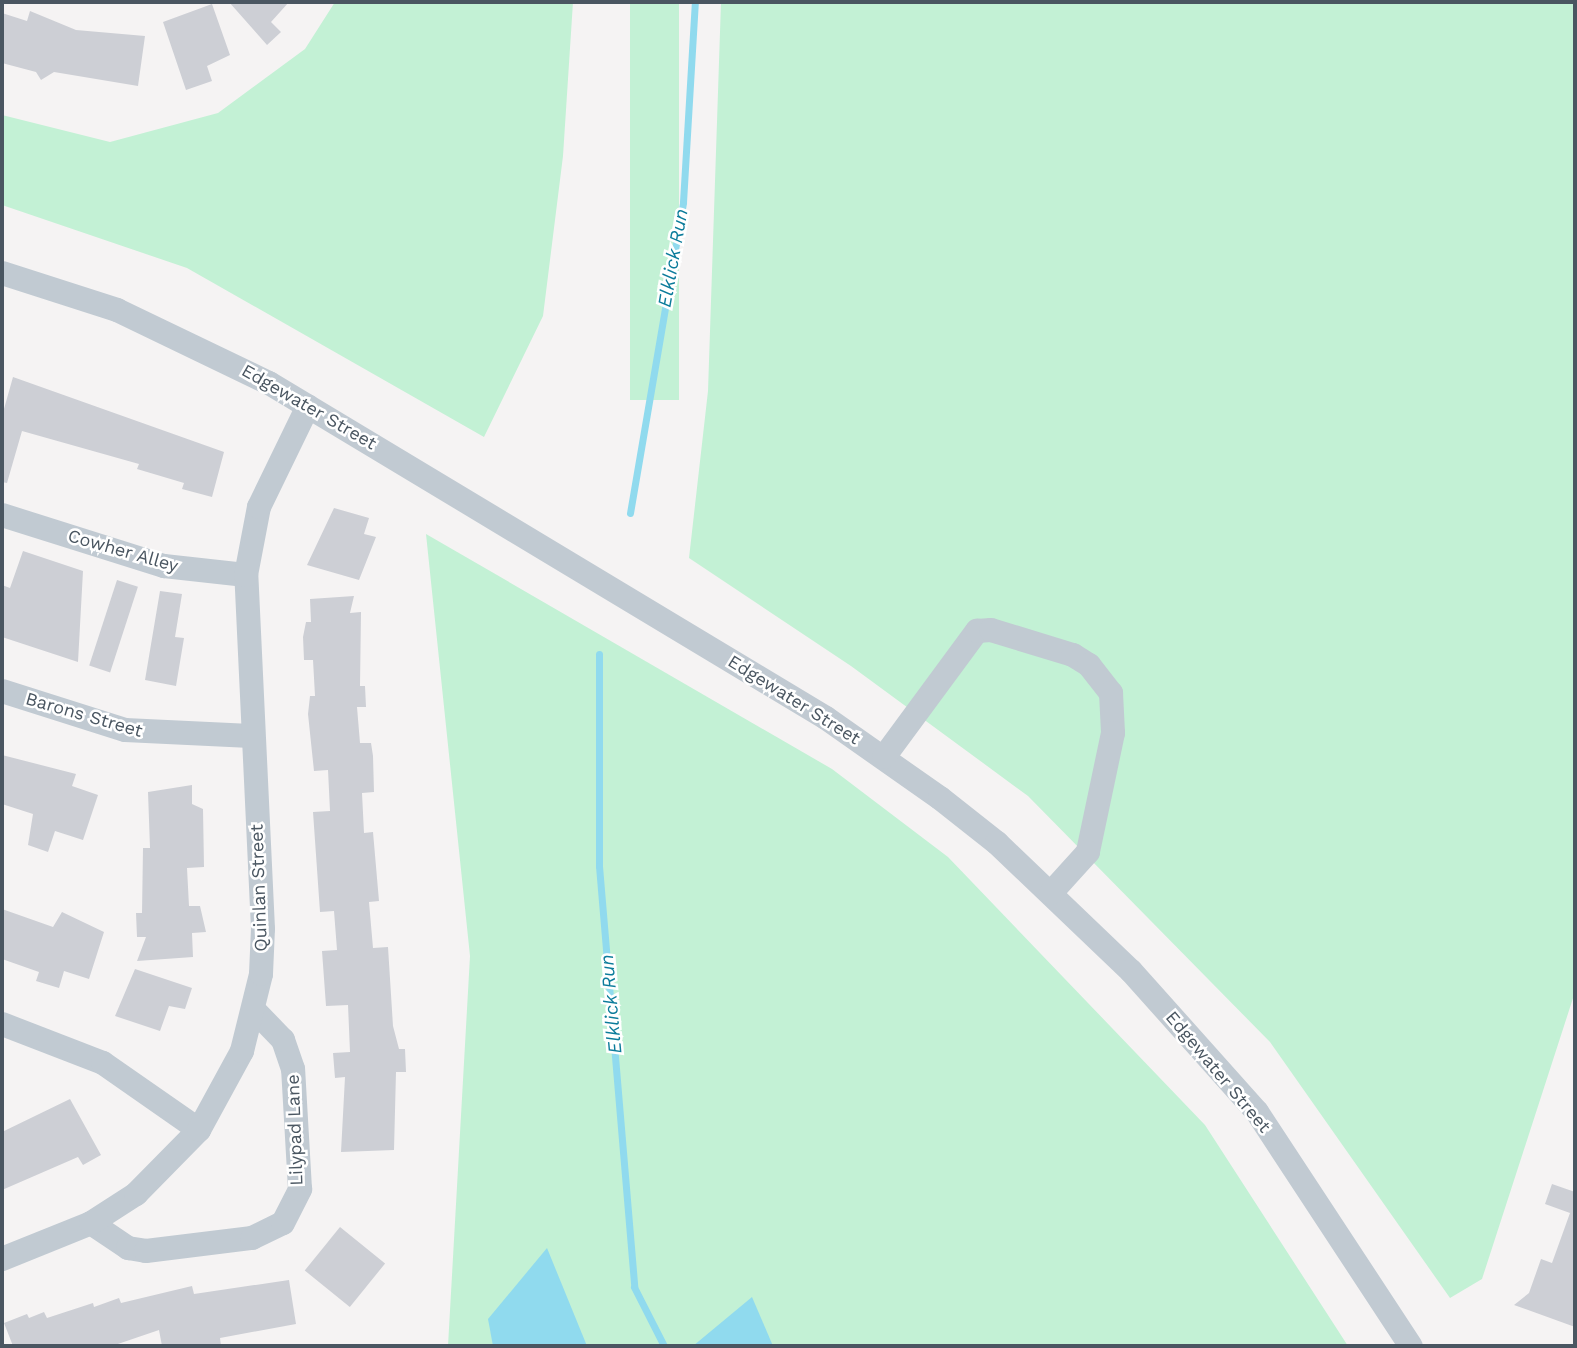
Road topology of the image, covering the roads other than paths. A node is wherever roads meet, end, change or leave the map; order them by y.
1 (2, 273) edge
2 (308, 406) junction
3 (2, 515) edge
4 (246, 575) junction
5 (2, 691) edge
6 (251, 736) junction
7 (884, 757) junction
8 (1051, 892) junction
9 (254, 1010) junction
10 (2, 1024) edge
11 (199, 1130) junction
12 (91, 1223) junction
13 (2, 1259) edge
14 (1411, 1346) edge

1 - 2 street, Edgewater Street
2 - 4 street, Quinlan Street
2 - 7 street, Edgewater Street
3 - 4 street, Cowher Alley
4 - 6 street, Quinlan Street
5 - 6 street, Barons Street
6 - 9 street, Quinlan Street
7 - 8 street, Edgewater Street
7 - 8 street
8 - 14 street, Edgewater Street
9 - 11 street, Quinlan Street
9 - 12 street, Lilypad Lane
10 - 11 street
11 - 12 street, Quinlan Street
12 - 13 street, Quinlan Street

